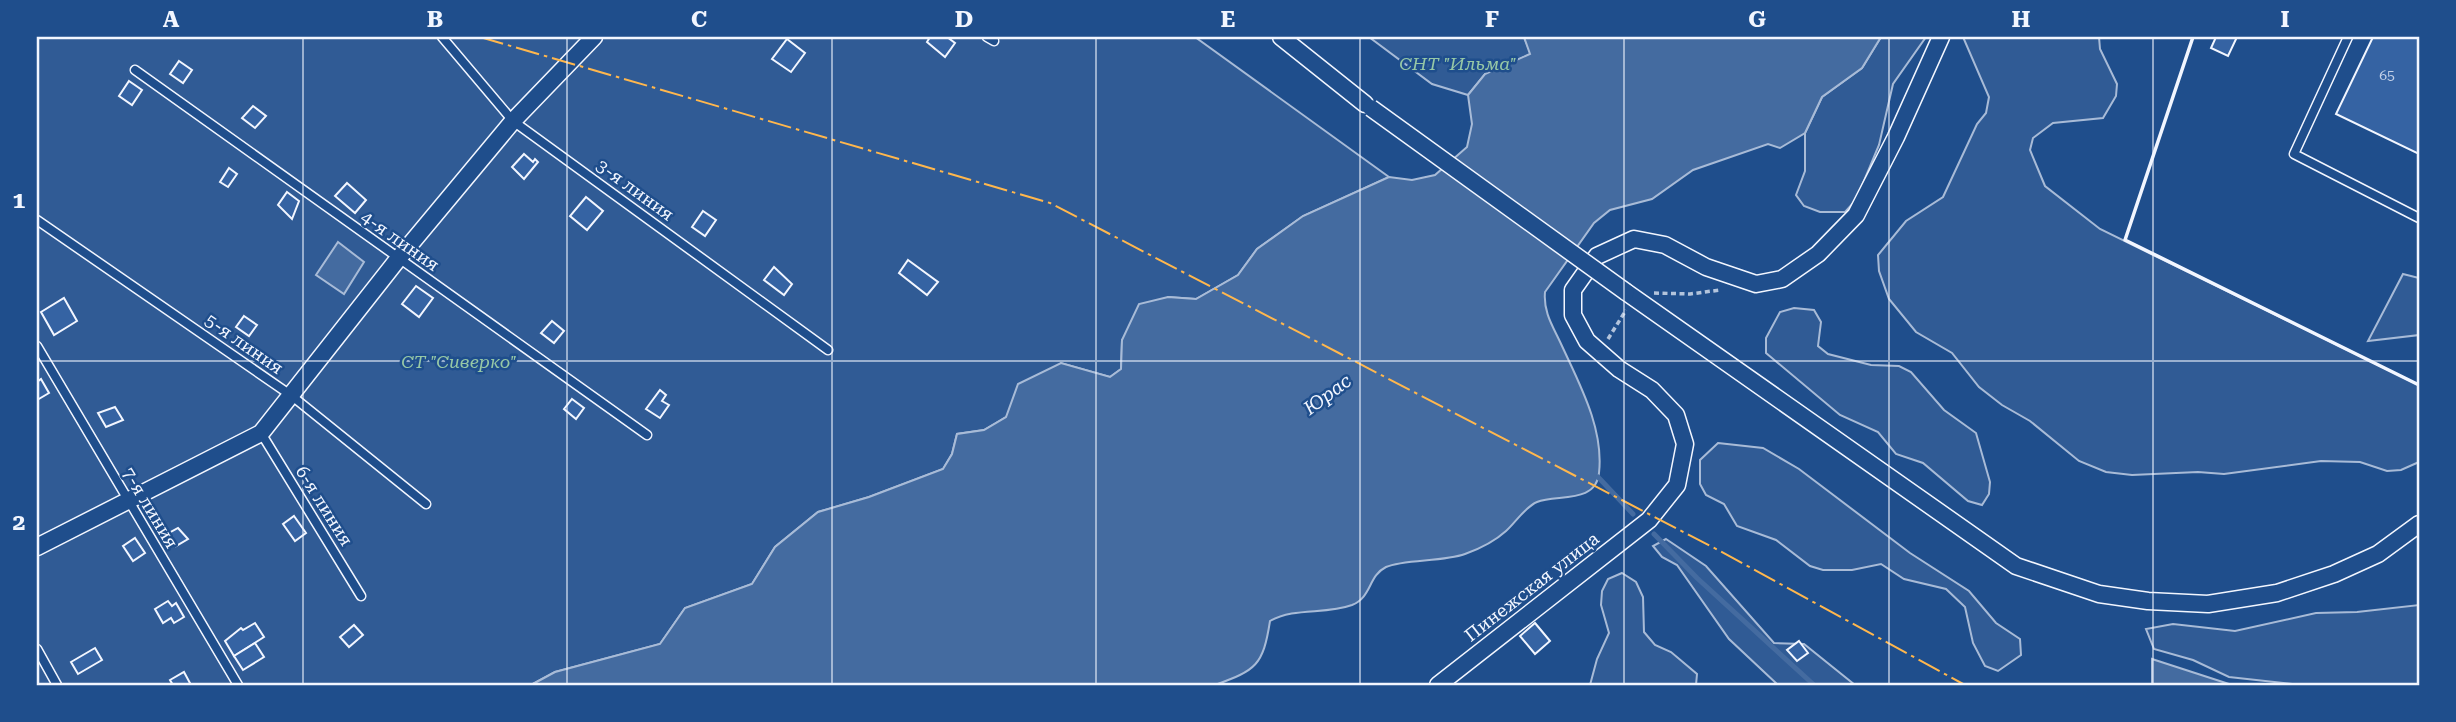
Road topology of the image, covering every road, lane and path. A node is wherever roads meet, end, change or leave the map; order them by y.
1 (442, 37) edge
2 (594, 37) edge
3 (1281, 37) edge
4 (1941, 37) edge
5 (2348, 37) edge
6 (135, 70) dead end
7 (513, 121) junction
8 (2419, 218) edge
9 (37, 219) edge
10 (398, 259) junction
11 (1756, 284) junction
12 (1627, 299) junction
13 (1610, 336) dead end
14 (37, 346) edge
15 (828, 350) dead end
16 (292, 396) junction
17 (261, 433) junction
18 (647, 435) dead end
19 (127, 502) junction
20 (426, 504) dead end
21 (2419, 524) edge
22 (37, 547) edge
23 (361, 596) dead end
24 (37, 649) edge
25 (57, 685) edge
26 (238, 685) edge
27 (1438, 685) edge

1 - 7 lane, 3-я линия
2 - 7 street
3 - 12 street, bridge
4 - 11 street
5 - 8 lane
6 - 10 lane, 4-я линия
7 - 10 street
7 - 15 lane, 3-я линия
9 - 16 lane, 5-я линия
10 - 16 street
10 - 18 lane, 4-я линия
11 - 12 path
11 - 27 street, Пинежская улица
12 - 13 path
12 - 21 street
14 - 19 lane, 7-я линия
16 - 17 street
16 - 20 lane, 5-я линия
17 - 19 street
17 - 23 lane, 6-я линия
19 - 22 street
19 - 26 lane, 7-я линия
24 - 25 lane

